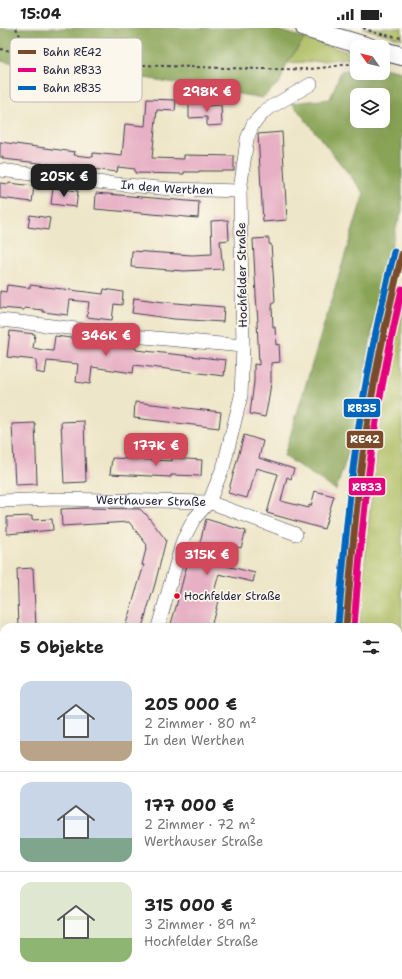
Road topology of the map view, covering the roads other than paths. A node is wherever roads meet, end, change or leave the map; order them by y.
1 (305, 28) edge
2 (373, 40) edge
3 (390, 53) edge
4 (402, 56) edge
5 (311, 84) dead end
6 (0, 170) edge
7 (240, 191) junction
8 (0, 320) edge
9 (243, 346) junction
10 (0, 501) edge
11 (209, 502) junction
12 (296, 534) dead end
13 (159, 623) edge

1 - 2 main road
3 - 4 main road
5 - 7 street, Hochfelder Straße
6 - 7 street, In den Werthen
7 - 9 street, Hochfelder Straße
8 - 9 street
9 - 11 street, Hochfelder Straße
10 - 11 street, Werthauser Straße
11 - 12 street, Werthauser Straße
11 - 13 street, Hochfelder Straße

